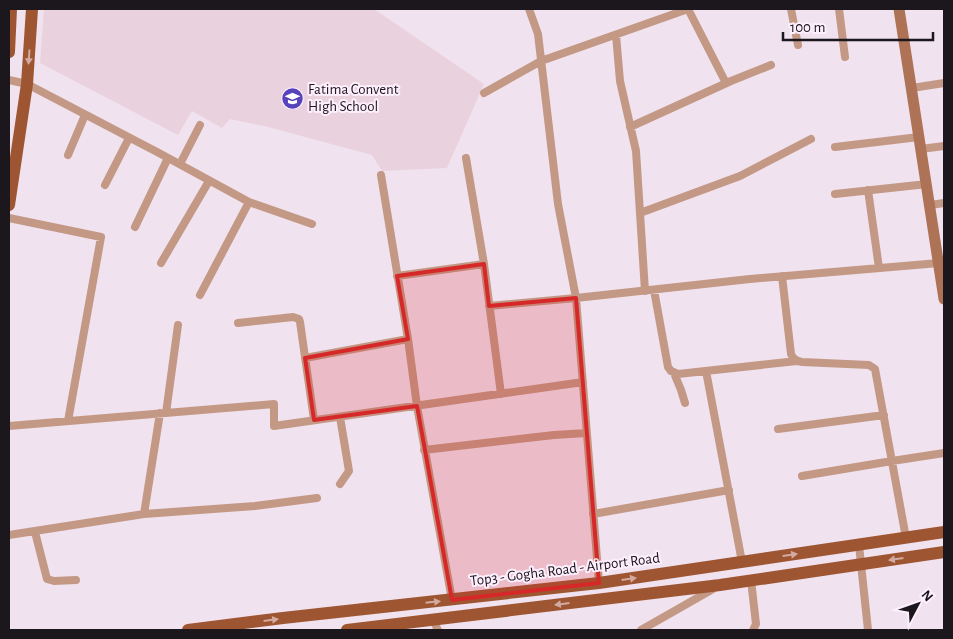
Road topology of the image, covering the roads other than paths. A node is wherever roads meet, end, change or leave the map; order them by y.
1 (12, 9) edge
2 (32, 9) edge
3 (529, 9) edge
4 (791, 9) edge
5 (839, 9) edge
6 (899, 9) edge
7 (616, 35) junction
8 (798, 45) dead end
9 (9, 52) edge
10 (845, 57) dead end
11 (541, 61) junction
12 (771, 65) dead end
13 (9, 80) edge
14 (726, 83) junction
15 (944, 83) edge
16 (27, 84) junction
17 (912, 88) junction
18 (484, 93) dead end
19 (85, 115) junction
20 (200, 125) dead end
21 (630, 127) junction
22 (920, 137) junction
23 (129, 138) junction
24 (811, 139) dead end
25 (944, 146) edge
26 (835, 147) dead end
27 (921, 150) junction
28 (68, 155) dead end
29 (168, 158) junction
30 (466, 158) dead end
31 (180, 164) junction
32 (381, 175) dead end
33 (209, 180) junction
34 (927, 184) junction
35 (105, 185) dead end
36 (868, 190) junction
37 (835, 194) dead end
38 (249, 202) junction
39 (944, 203) edge
40 (9, 205) edge
41 (930, 205) junction
42 (640, 213) junction
43 (9, 218) edge
44 (312, 224) dead end
45 (135, 227) dead end
46 (941, 250) edge
47 (161, 263) dead end
48 (939, 263) junction
49 (484, 264) junction
50 (879, 268) junction
51 (397, 276) junction
52 (782, 276) junction
53 (654, 290) junction
54 (645, 291) junction
55 (200, 295) dead end
56 (576, 298) junction
57 (944, 299) edge
58 (489, 306) junction
59 (238, 323) dead end
60 (178, 325) dead end
61 (408, 339) junction
62 (305, 358) junction
63 (797, 361) junction
64 (706, 371) junction
65 (674, 373) junction
66 (583, 382) junction
67 (501, 394) junction
68 (685, 403) dead end
69 (416, 406) junction
70 (163, 413) junction
71 (884, 415) junction
72 (340, 417) junction
73 (314, 420) junction
74 (68, 421) junction
75 (9, 426) edge
76 (778, 429) dead end
77 (587, 433) junction
78 (424, 450) junction
79 (944, 453) edge
80 (892, 460) junction
81 (802, 476) dead end
82 (340, 484) dead end
83 (729, 490) junction
84 (317, 498) dead end
85 (144, 514) junction
86 (594, 514) junction
87 (36, 532) junction
88 (944, 532) edge
89 (9, 535) edge
90 (906, 538) junction
91 (859, 545) junction
92 (944, 552) edge
93 (742, 562) junction
94 (861, 564) junction
95 (76, 580) dead end
96 (751, 580) junction
97 (599, 583) junction
98 (720, 585) junction
99 (452, 600) junction
100 (436, 625) edge
101 (405, 627) edge
102 (188, 630) edge
103 (347, 630) edge
104 (640, 630) edge
105 (753, 630) edge
106 (868, 630) edge

1 - 9 main road
2 -> 16 main road
3 - 11 street
4 - 8 street
5 - 10 street
6 - 17 street
7 - 11 street
7 - 14 street
7 - 21 street
11 - 18 street
11 - 56 street
12 - 14 street
13 - 16 street
14 - 21 street
15 - 17 street
16 - 19 street
16 - 40 main road
17 - 22 street
19 - 23 street
19 - 28 street
20 - 31 street
21 - 42 street
22 - 26 street
22 - 27 street
23 - 29 street
23 - 35 street
24 - 42 street
25 - 27 street
27 - 34 street
29 - 31 street
29 - 45 street
30 - 49 street
31 - 33 street
32 - 51 street
33 - 38 street
33 - 47 street
34 - 36 street
34 - 41 street
36 - 37 street
36 - 50 street
38 - 44 street
38 - 55 street
39 - 41 street
41 - 46 street
42 - 54 street
43 - 74 street
46 - 48 street
48 - 50 street
48 - 57 street
49 - 51 street
49 - 58 street
50 - 52 street
51 - 61 street
52 - 53 street
52 - 63 street
53 - 54 street
53 - 65 street
54 - 56 street
56 - 58 street
56 - 66 street
58 - 67 street
59 - 62 street
60 - 70 street
61 - 62 street
61 - 69 street
62 - 73 street
63 - 64 street
63 - 71 street
64 - 65 street
64 - 83 street
65 - 68 street
66 - 67 street
66 - 77 street
67 - 69 street
69 - 72 street
69 - 78 street
70 - 73 street
70 - 74 street
70 - 85 street
71 - 76 street
71 - 80 street
72 - 73 street
72 - 82 street
74 - 75 street
77 - 78 street
77 - 86 street
78 - 99 street
79 - 80 street
80 - 81 street
80 - 90 street
83 - 86 street
83 - 93 street
84 - 85 street
85 - 87 street
86 - 97 street
87 - 89 street
87 - 95 street
88 - 90 main road, Top3 - Gogha Road - Airport Road
90 - 91 main road, Top3 - Gogha Road - Airport Road
93 -> 91 main road, Top3 - Gogha Road - Airport Road
91 - 94 street
92 -> 94 main road
97 -> 93 main road, Top3 - Gogha Road - Airport Road
94 - 96 main road
94 - 106 street
96 - 98 main road
96 - 105 street
97 - 99 main road, Top3 - Gogha Road - Airport Road
98 -> 100 main road
98 - 104 street
102 -> 99 main road, Top3 - Gogha Road - Airport Road
100 - 101 main road
101 - 103 main road

